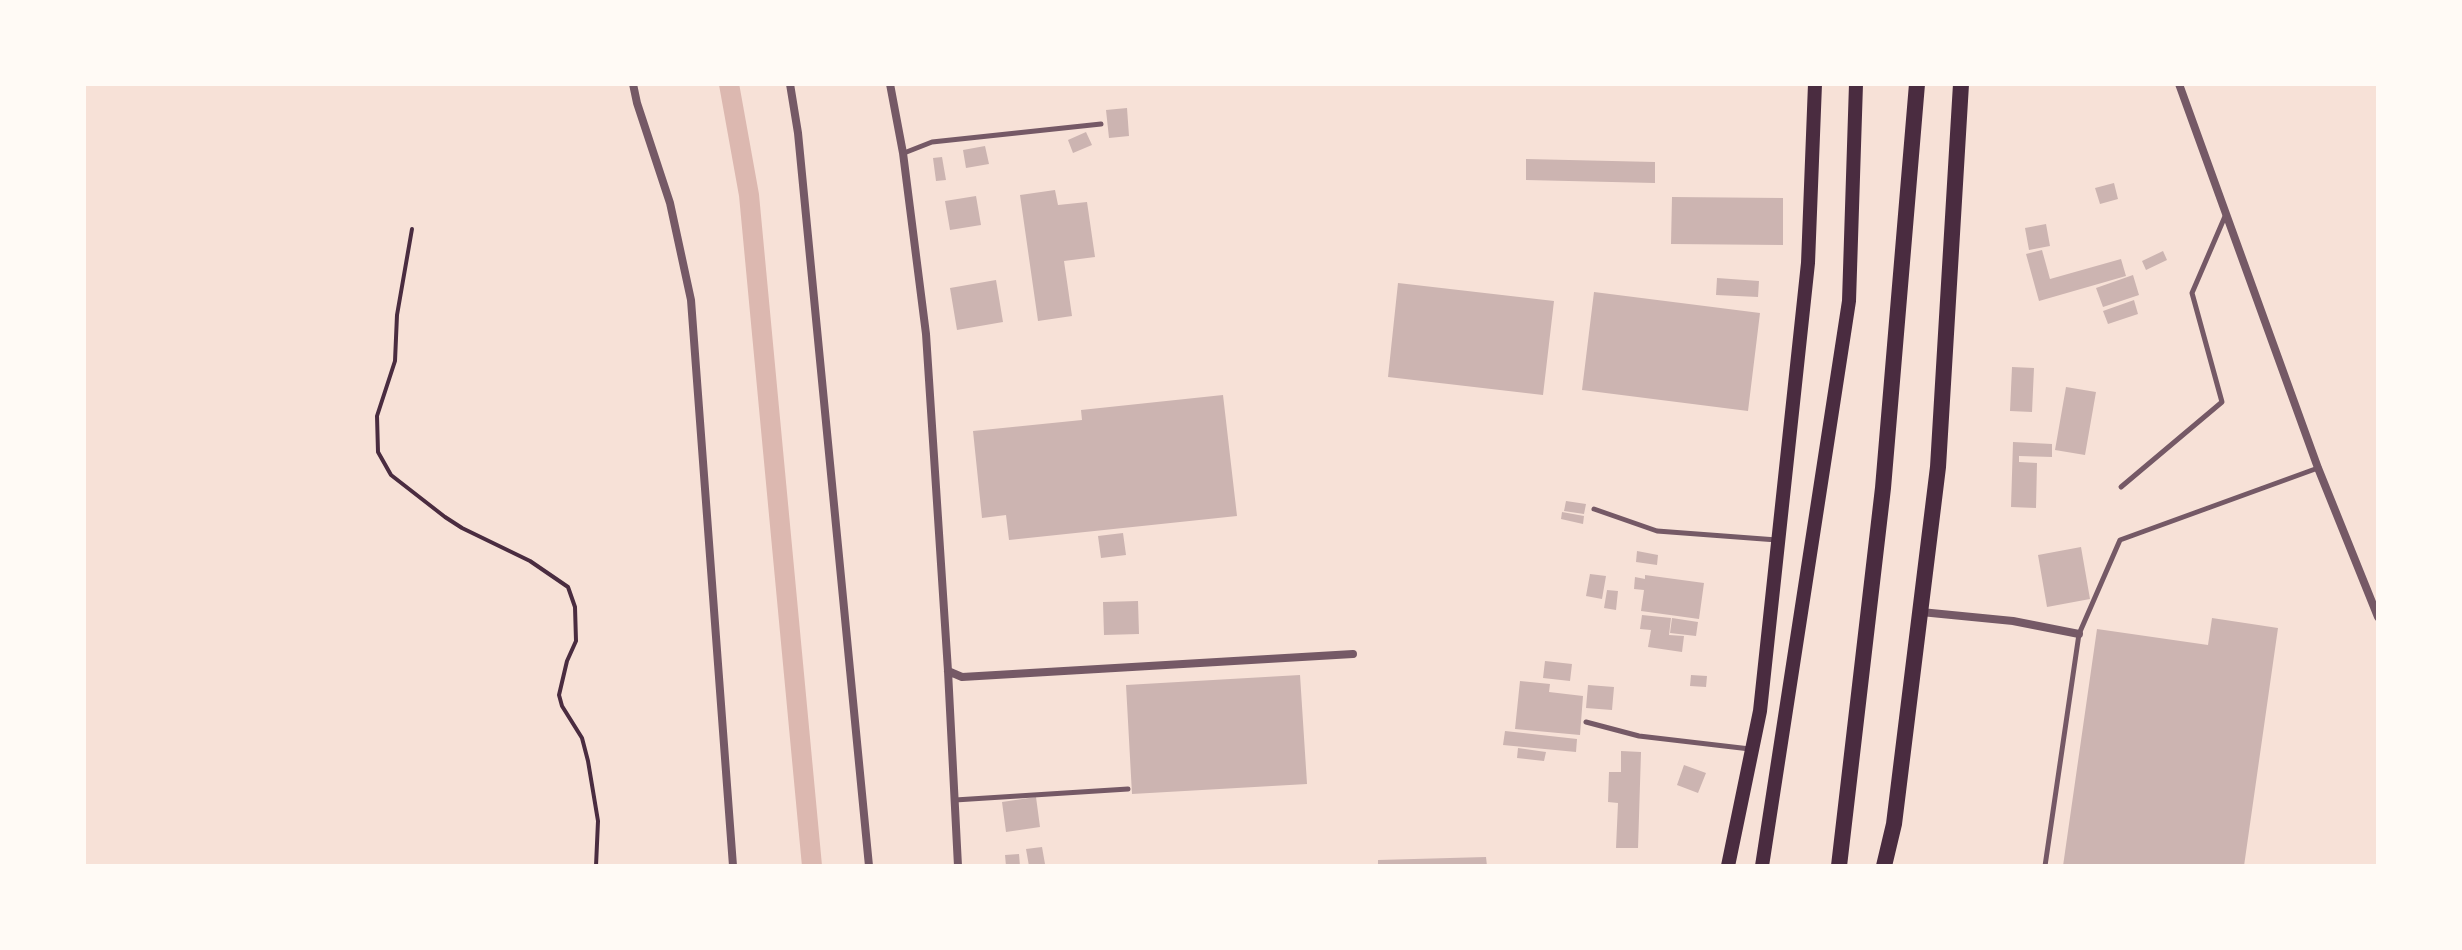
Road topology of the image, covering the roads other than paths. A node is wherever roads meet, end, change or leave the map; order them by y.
1 (633, 84) edge
2 (790, 84) edge
3 (890, 84) edge
4 (1815, 84) edge
5 (1856, 84) edge
6 (1917, 84) edge
7 (1961, 84) edge
8 (2179, 84) edge
9 (1101, 124) dead end
10 (903, 153) junction
11 (2226, 214) junction
12 (2318, 468) junction
13 (2121, 487) dead end
14 (1594, 509) dead end
15 (1779, 540) junction
16 (1921, 612) junction
17 (2378, 617) edge
18 (2079, 634) junction
19 (1353, 654) dead end
20 (948, 671) junction
21 (1586, 722) dead end
22 (1752, 750) junction
23 (1128, 789) dead end
24 (954, 800) junction
25 (733, 866) edge
26 (869, 866) edge
27 (958, 866) edge
28 (1728, 866) edge
29 (1762, 866) edge
30 (1839, 866) edge
31 (1884, 866) edge
32 (2045, 866) edge

1 - 25 street
2 - 26 street
3 - 10 street
4 - 15 main road
5 - 29 main road
6 - 30 highway
7 - 16 highway
8 - 11 street
9 - 10 lane
10 - 20 street
11 - 12 street
11 - 13 lane
12 - 17 street
12 - 18 lane
14 - 15 lane
15 - 22 main road
16 - 18 street
16 - 31 highway
18 - 32 lane
19 - 20 street
20 - 24 street
21 - 22 lane
22 - 28 main road
23 - 24 lane
24 - 27 street

